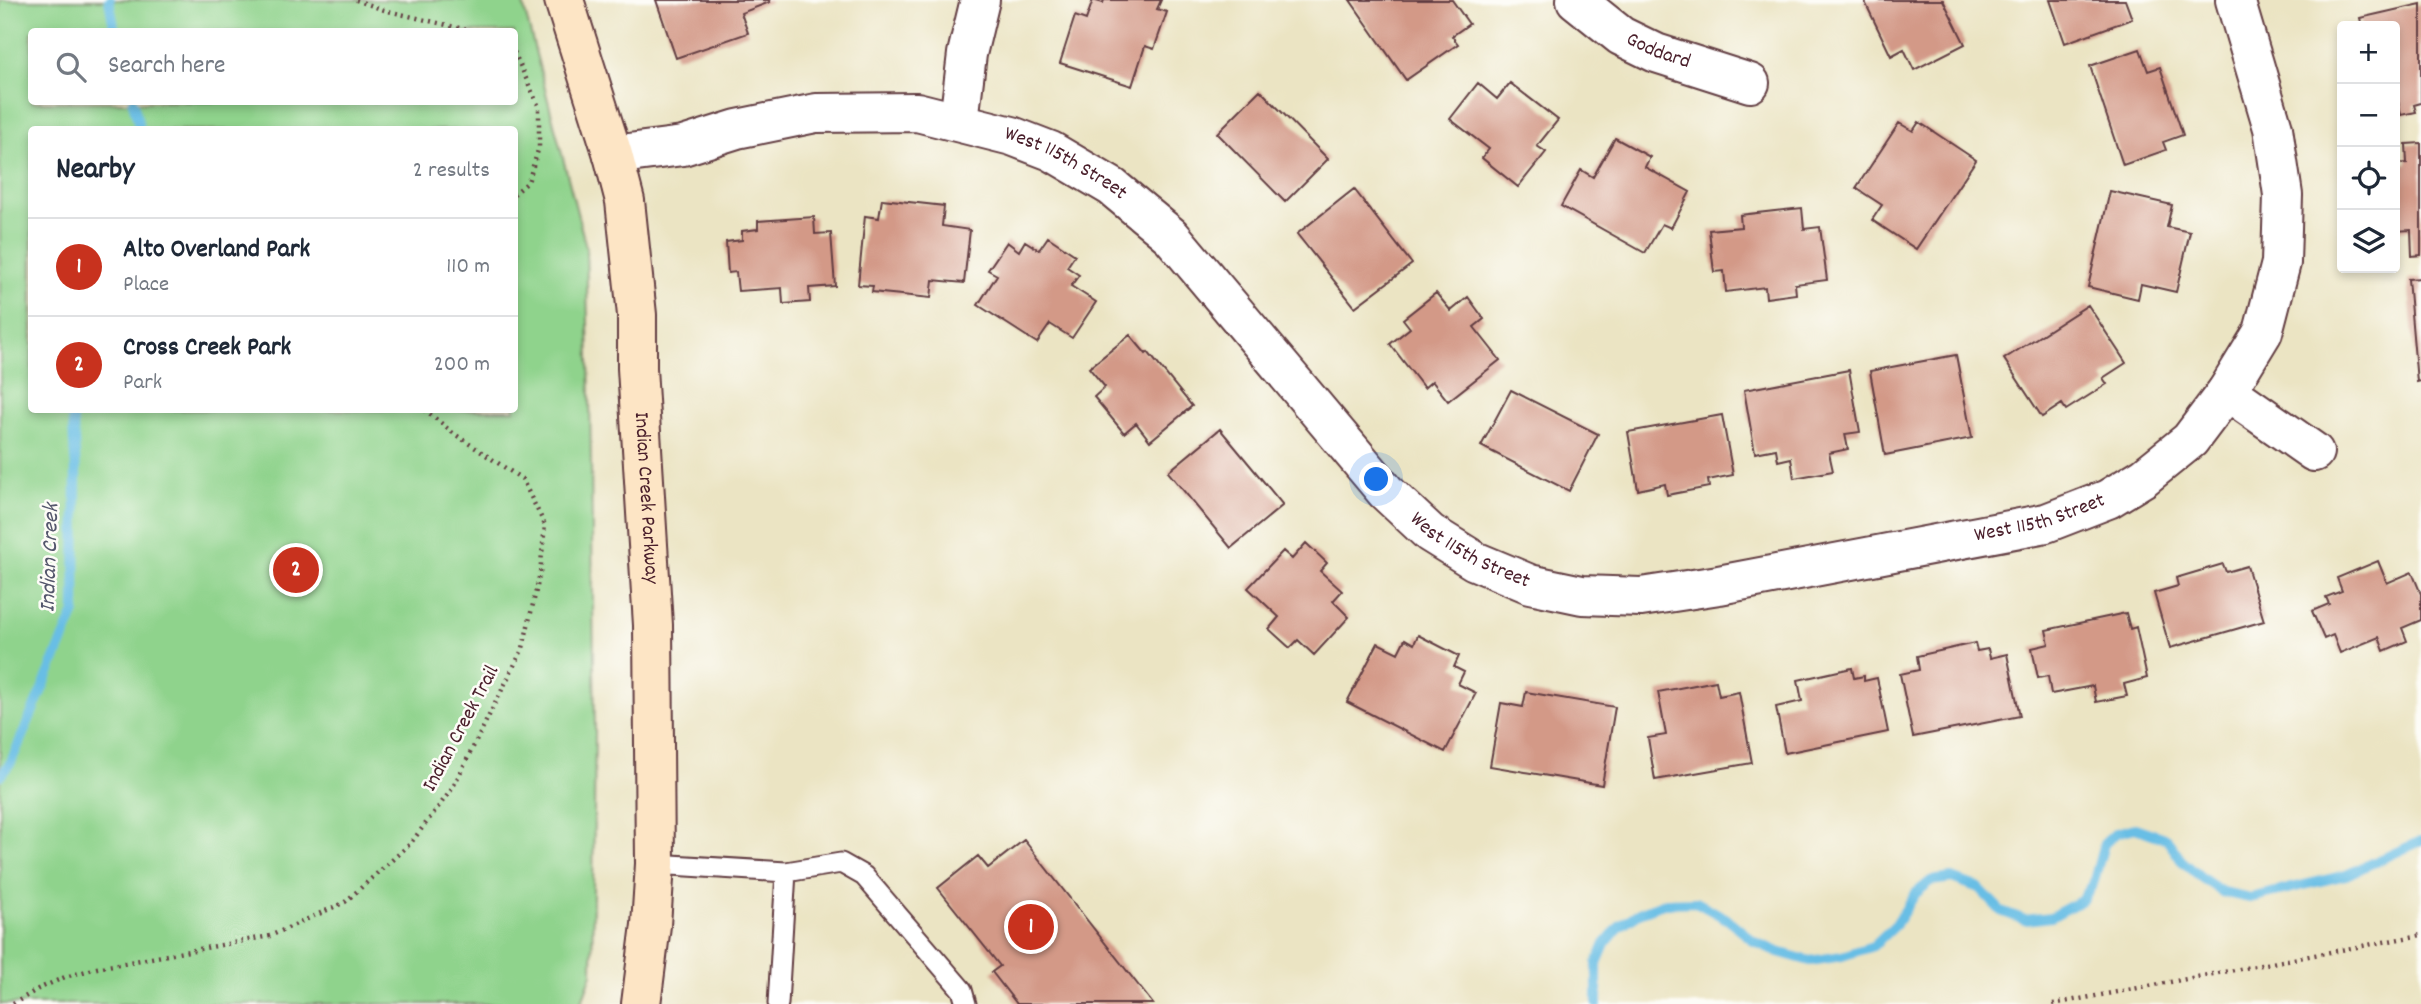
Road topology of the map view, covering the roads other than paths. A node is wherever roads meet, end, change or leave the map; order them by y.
1 (564, 0) edge
2 (980, 0) edge
3 (1576, 0) edge
4 (2235, 0) edge
5 (1749, 83) dead end
6 (959, 121) junction
7 (613, 155) junction
8 (2227, 391) junction
9 (2314, 452) dead end
10 (655, 864) junction
11 (786, 872) junction
12 (641, 1004) edge
13 (778, 1004) edge
14 (966, 1004) edge

1 - 7 street, Indian Creek Parkway
2 - 6 street
3 - 5 street, Goddard
4 - 8 street, West 115th Street
6 - 7 street, West 115th Street
6 - 8 street, West 115th Street
7 - 10 street, Indian Creek Parkway
8 - 9 street
10 - 11 lane
10 - 12 street, Indian Creek Parkway
11 - 13 lane
11 - 14 lane

